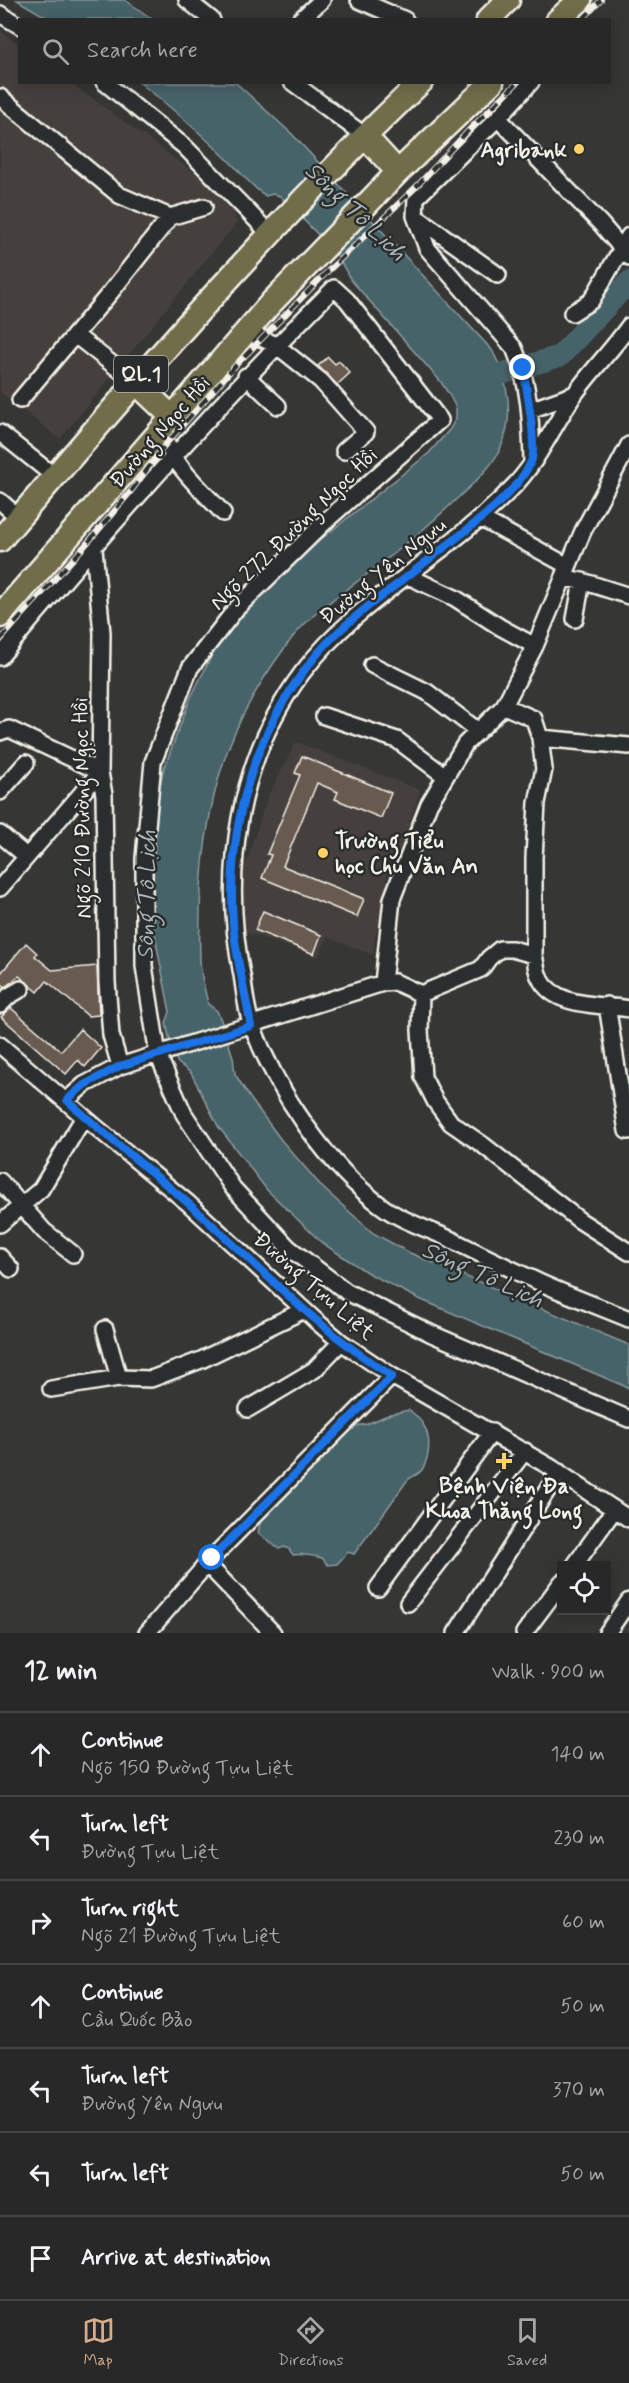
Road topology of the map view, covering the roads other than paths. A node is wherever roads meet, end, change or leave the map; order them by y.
1 (187, 0) edge
2 (322, 0) edge
3 (358, 0) edge
4 (508, 0) edge
5 (580, 0) edge
6 (0, 14) edge
7 (210, 18) edge
8 (302, 18) edge
9 (400, 18) edge
10 (490, 18) edge
11 (562, 18) edge
12 (18, 25) edge
13 (106, 84) edge
14 (295, 84) edge
15 (419, 84) edge
16 (490, 84) edge
17 (529, 84) edge
18 (0, 97) edge
19 (498, 118) junction
20 (365, 136) junction
21 (398, 172) junction
22 (204, 207) dead end
23 (416, 216) junction
24 (170, 217) junction
25 (270, 234) junction
26 (629, 236) edge
27 (625, 253) edge
28 (498, 275) dead end
29 (572, 313) dead end
30 (629, 326) edge
31 (246, 331) junction
32 (75, 335) junction
33 (276, 345) junction
34 (246, 376) junction
35 (135, 382) junction
36 (575, 394) junction
37 (20, 400) dead end
38 (278, 406) dead end
39 (530, 410) junction
40 (166, 422) junction
41 (0, 433) edge
42 (629, 445) edge
43 (344, 452) dead end
44 (173, 458) junction
45 (532, 460) junction
46 (54, 476) junction
47 (0, 501) edge
48 (223, 513) dead end
49 (19, 518) junction
50 (480, 518) junction
51 (0, 540) edge
52 (94, 549) junction
53 (566, 572) junction
54 (408, 576) junction
55 (582, 580) junction
56 (629, 596) edge
57 (0, 616) edge
58 (575, 620) dead end
59 (535, 646) junction
60 (0, 657) edge
61 (372, 665) dead end
62 (504, 706) junction
63 (324, 716) dead end
64 (4, 731) edge
65 (478, 731) junction
66 (540, 738) junction
67 (629, 746) edge
68 (26, 763) dead end
69 (100, 772) junction
70 (445, 776) junction
71 (0, 792) edge
72 (0, 834) edge
73 (26, 856) junction
74 (0, 888) edge
75 (534, 955) junction
76 (383, 982) junction
77 (21, 989) dead end
78 (421, 994) junction
79 (0, 1005) edge
80 (607, 1005) junction
81 (629, 1009) edge
82 (245, 1027) junction
83 (0, 1045) edge
84 (163, 1053) junction
85 (120, 1066) junction
86 (67, 1100) junction
87 (84, 1117) junction
88 (629, 1131) edge
89 (0, 1181) edge
90 (22, 1206) junction
91 (0, 1224) edge
92 (629, 1252) edge
93 (73, 1254) dead end
94 (0, 1257) edge
95 (11, 1269) dead end
96 (304, 1310) junction
97 (629, 1318) edge
98 (105, 1329) dead end
99 (342, 1342) junction
100 (392, 1376) junction
101 (119, 1378) junction
102 (51, 1389) dead end
103 (248, 1409) dead end
104 (629, 1419) edge
105 (492, 1432) junction
106 (525, 1451) junction
107 (559, 1472) junction
108 (614, 1510) junction
109 (629, 1519) edge
110 (578, 1561) edge
111 (207, 1564) junction
112 (378, 1588) dead end
113 (557, 1588) edge
114 (629, 1601) edge
115 (408, 1603) dead end
116 (147, 1633) edge
117 (273, 1633) edge
118 (456, 1633) edge
119 (524, 1633) edge
120 (607, 1633) edge

1 - 7 street
2 - 8 street
3 - 9 street
4 - 10 highway
5 - 11 highway
6 - 12 street
13 - 25 street
14 - 20 street
15 - 20 highway, QL.1
16 - 21 highway, QL.1
17 - 19 street
18 - 24 street
19 - 23 street
19 - 27 street
20 - 21 highway
20 - 25 highway, QL.1
21 - 31 highway, Đường Ngọc Hồi / QL.1
22 - 24 street
23 - 28 street
23 - 39 street
24 - 32 street
25 - 35 highway, QL.1
26 - 27 street
27 - 29 street
30 - 36 street, Đường Yên Ngưu
31 - 33 street
31 - 40 highway, Đường Ngọc Hồi / QL.1
32 - 35 street
32 - 37 street
33 - 34 street
33 - 43 street
33 - 84 street, Ngõ 272 Đường Ngọc Hồi
34 - 38 street
34 - 44 street
35 - 40 highway
35 - 46 highway, QL.1
36 - 39 street
36 - 45 street, Đường Yên Ngưu
39 - 45 street
40 - 44 street
40 - 57 highway, Đường Ngọc Hồi / QL.1
41 - 46 street
42 - 53 street
44 - 48 street
44 - 52 street
45 - 50 street, Đường Yên Ngưu
46 - 49 highway, QL.1
47 - 49 street
49 - 51 highway, QL.1
50 - 53 street
50 - 54 street, Đường Yên Ngưu
52 - 60 street
52 - 69 street, Ngõ 210 Đường Ngọc Hồi
53 - 55 street
53 - 59 street
54 - 59 street
54 - 82 street, Đường Yên Ngưu
55 - 56 street
55 - 58 street
59 - 62 street
61 - 65 street
62 - 65 street
62 - 66 street
63 - 70 street
64 - 69 street
65 - 70 street
66 - 67 street
66 - 75 street
68 - 71 street
69 - 73 street
69 - 85 street, Ngõ 210 Đường Ngọc Hồi
70 - 76 street
72 - 73 street
73 - 74 street
75 - 78 street
75 - 80 street
76 - 78 street
76 - 82 street
77 - 79 street
78 - 92 street
80 - 81 street
80 - 88 street
82 - 84 street
82 - 97 street, Đường Yên Ngưu
83 - 86 street, Đường Tựu Liệt
84 - 85 street
84 - 104 street
85 - 86 street
86 - 87 street, Đường Tựu Liệt
87 - 90 street
87 - 96 street, Đường Tựu Liệt
89 - 90 street
90 - 91 street
90 - 93 street
94 - 95 street
96 - 99 street, Đường Tựu Liệt
96 - 101 street
98 - 101 street
99 - 100 street, Đường Tựu Liệt
99 - 103 street
100 - 105 street, Đường Tựu Liệt
100 - 111 street
101 - 102 street
105 - 106 street, Đường Tựu Liệt
105 - 112 street
106 - 107 street, Đường Tựu Liệt
106 - 115 street
107 - 108 street, Đường Tựu Liệt
107 - 118 street
108 - 109 street, Đường Tựu Liệt
108 - 110 street
111 - 116 street
111 - 117 street
113 - 119 street
114 - 120 street

